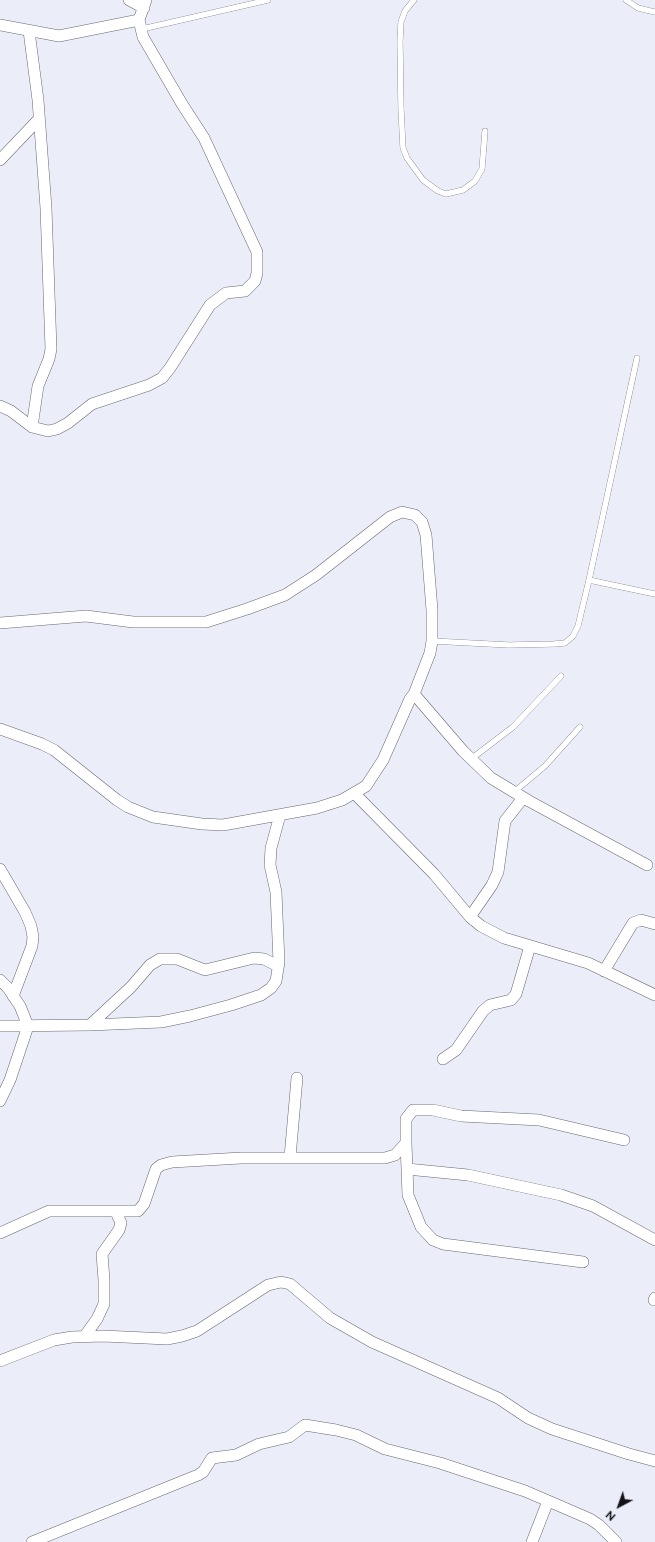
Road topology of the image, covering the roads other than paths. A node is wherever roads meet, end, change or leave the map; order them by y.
1 (129, 0) edge
2 (268, 0) edge
3 (414, 0) edge
4 (626, 0) edge
5 (145, 4) edge
6 (655, 12) edge
7 (141, 24) junction
8 (0, 25) edge
9 (29, 31) junction
10 (39, 119) junction
11 (485, 131) dead end
12 (0, 160) edge
13 (636, 358) dead end
14 (0, 406) edge
15 (32, 427) junction
16 (589, 580) junction
17 (655, 594) edge
18 (0, 623) edge
19 (432, 641) junction
20 (561, 676) dead end
21 (414, 694) junction
22 (580, 727) dead end
23 (0, 729) edge
24 (471, 759) junction
25 (355, 794) junction
26 (519, 795) junction
27 (280, 815) junction
28 (647, 865) dead end
29 (0, 869) edge
30 (470, 917) junction
31 (655, 924) edge
32 (530, 946) junction
33 (278, 966) junction
34 (604, 971) junction
35 (0, 980) edge
36 (14, 996) junction
37 (655, 996) edge
38 (90, 1025) junction
39 (0, 1026) edge
40 (28, 1026) junction
41 (443, 1059) dead end
42 (297, 1078) dead end
43 (0, 1101) edge
44 (624, 1140) dead end
45 (406, 1143) junction
46 (290, 1157) junction
47 (407, 1169) junction
48 (116, 1212) junction
49 (0, 1233) edge
50 (655, 1240) edge
51 (583, 1262) dead end
52 (84, 1337) junction
53 (0, 1361) edge
54 (655, 1461) edge
55 (548, 1501) junction
56 (32, 1542) edge
57 (532, 1542) edge
58 (616, 1542) edge

1 - 5 street
2 - 7 lane
3 - 11 lane
4 - 6 lane
5 - 7 street
7 - 9 street
7 - 15 street
8 - 9 street
9 - 10 street
10 - 12 street
10 - 15 street
13 - 16 lane
14 - 15 street
16 - 17 lane
16 - 19 lane
18 - 19 street
19 - 21 street
20 - 24 lane
21 - 24 street
21 - 25 street
22 - 26 lane
23 - 27 street
24 - 26 street
25 - 27 street
25 - 30 street
26 - 28 street
26 - 30 street
27 - 33 street
29 - 36 street
30 - 32 street
31 - 34 street
32 - 34 street
32 - 41 street
33 - 38 street
33 - 38 street
34 - 37 street
35 - 36 street
36 - 40 street
38 - 40 street
39 - 40 street
40 - 43 street
42 - 46 street
44 - 45 street
45 - 46 street
45 - 47 street
46 - 48 street
47 - 50 street
47 - 51 street
48 - 49 street
48 - 52 street
52 - 53 street
52 - 54 street
55 - 56 street
55 - 57 street
55 - 58 street

